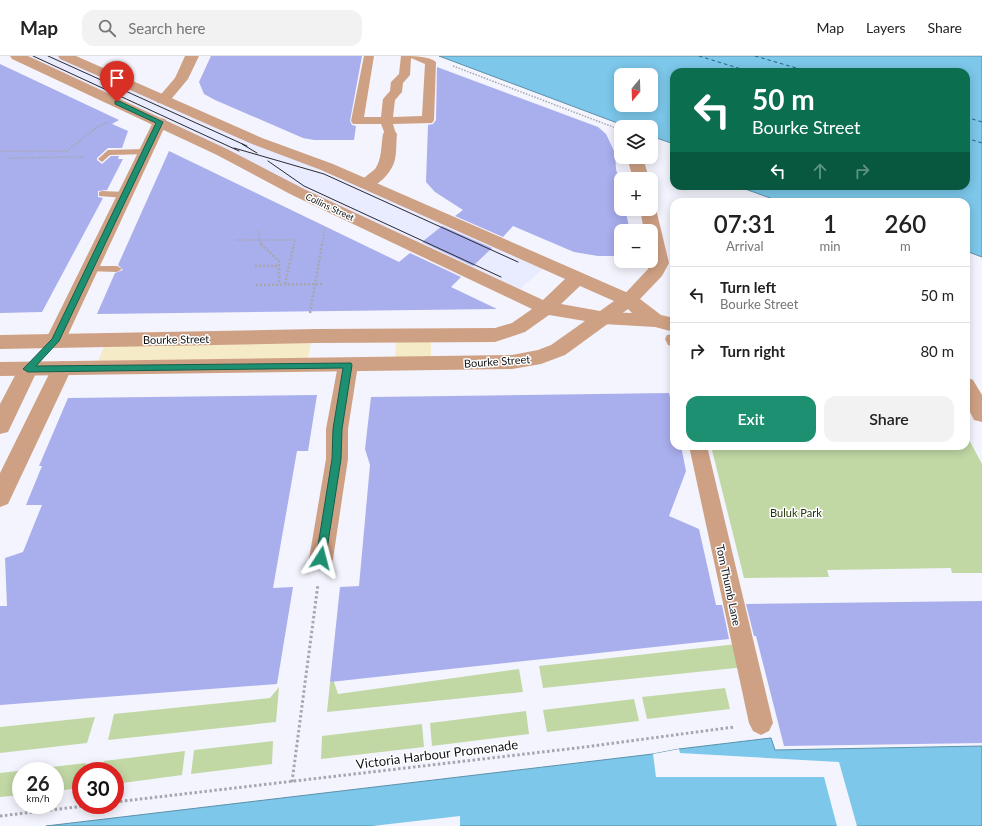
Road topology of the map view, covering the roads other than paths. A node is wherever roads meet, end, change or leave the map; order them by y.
1 (17, 56) edge
2 (65, 56) edge
3 (192, 56) edge
4 (369, 56) edge
5 (406, 56) edge
6 (415, 56) edge
7 (163, 100) junction
8 (160, 122) junction
9 (388, 126) junction
10 (112, 147) dead end
11 (147, 148) junction
12 (103, 158) road end
13 (366, 184) junction
14 (102, 194) dead end
15 (125, 195) junction
16 (650, 216) edge
17 (89, 269) junction
18 (116, 269) dead end
19 (577, 278) junction
20 (628, 300) junction
21 (545, 308) junction
22 (603, 318) junction
23 (655, 320) junction
24 (670, 332) edge
25 (352, 336) junction
26 (55, 341) junction
27 (0, 342) edge
28 (348, 365) junction
29 (62, 368) junction
30 (0, 369) edge
31 (28, 369) junction
32 (970, 392) edge
33 (982, 414) edge
34 (0, 426) edge
35 (699, 450) edge
36 (1, 495) edge
37 (321, 558) road end
38 (761, 723) road end

1 - 8 street, Collins Street
2 - 7 street, Collins Street
3 - 7 street
4 - 9 street
5 - 9 street
6 - 9 street
7 - 13 street, Collins Street
8 - 11 street
8 - 21 street, Collins Street
9 - 13 street
10 - 11 lane
11 - 12 lane
11 - 15 street
13 - 19 street, Collins Street
14 - 15 lane
15 - 17 street
16 - 20 street
17 - 18 lane
17 - 26 street
19 - 20 street, Collins Street
19 - 21 street, Bourke Street
20 - 22 street, Bourke Street
20 - 23 street, Collins Street
21 - 22 street, Collins Street
21 - 25 street, Bourke Street
22 - 23 street, Collins Street
22 - 28 street, Bourke Street
23 - 24 street, Collins Street
25 - 26 street, Bourke Street
25 - 28 street
26 - 27 street, Bourke Street
26 - 29 street
26 - 31 street
28 - 29 street, Bourke Street
28 - 37 street
29 - 31 street, Bourke Street
29 - 36 street
30 - 31 street, Bourke Street
31 - 34 street
32 - 33 street
35 - 38 street, Tom Thumb Lane

